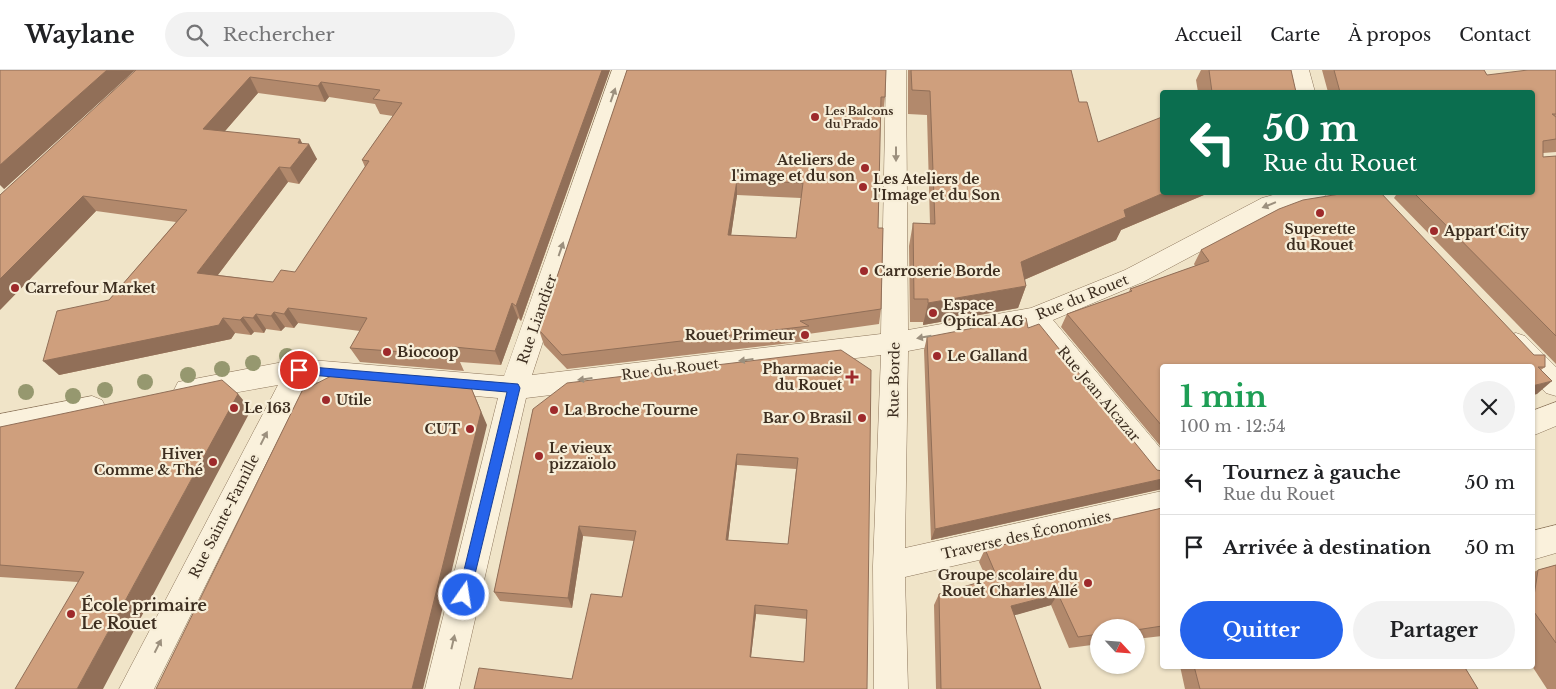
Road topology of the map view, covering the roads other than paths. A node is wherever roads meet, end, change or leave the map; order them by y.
1 (622, 70) edge
2 (896, 70) edge
3 (1299, 70) edge
4 (1304, 90) edge
5 (1304, 195) edge
6 (1035, 317) junction
7 (1501, 327) edge
8 (894, 343) junction
9 (299, 370) junction
10 (1556, 385) edge
11 (514, 388) junction
12 (164, 394) edge
13 (115, 404) edge
14 (1556, 414) edge
15 (1535, 423) edge
16 (0, 426) edge
17 (1160, 469) edge
18 (1160, 504) edge
19 (1556, 539) edge
20 (1535, 545) edge
21 (889, 566) junction
22 (136, 689) edge
23 (442, 689) edge
24 (891, 689) edge

11 -> 1 street, Rue Liandier
2 -> 8 street, Rue Borde
3 - 4 street
5 -> 6 street, Rue du Rouet
6 -> 8 street, Rue du Rouet
6 - 17 street, Rue Jean Alcazar
7 - 10 street
8 -> 11 street, Rue du Rouet
8 - 21 street, Rue Borde
9 - 11 street, Rue du Rouet
9 - 12 street, Rue du Rouet
22 -> 9 street, Rue Sainte-Famille
23 -> 11 street, Rue Liandier
13 - 16 street
14 - 15 street
18 - 21 street, Traverse des Économies
19 - 20 street
21 - 24 street, Rue Borde

